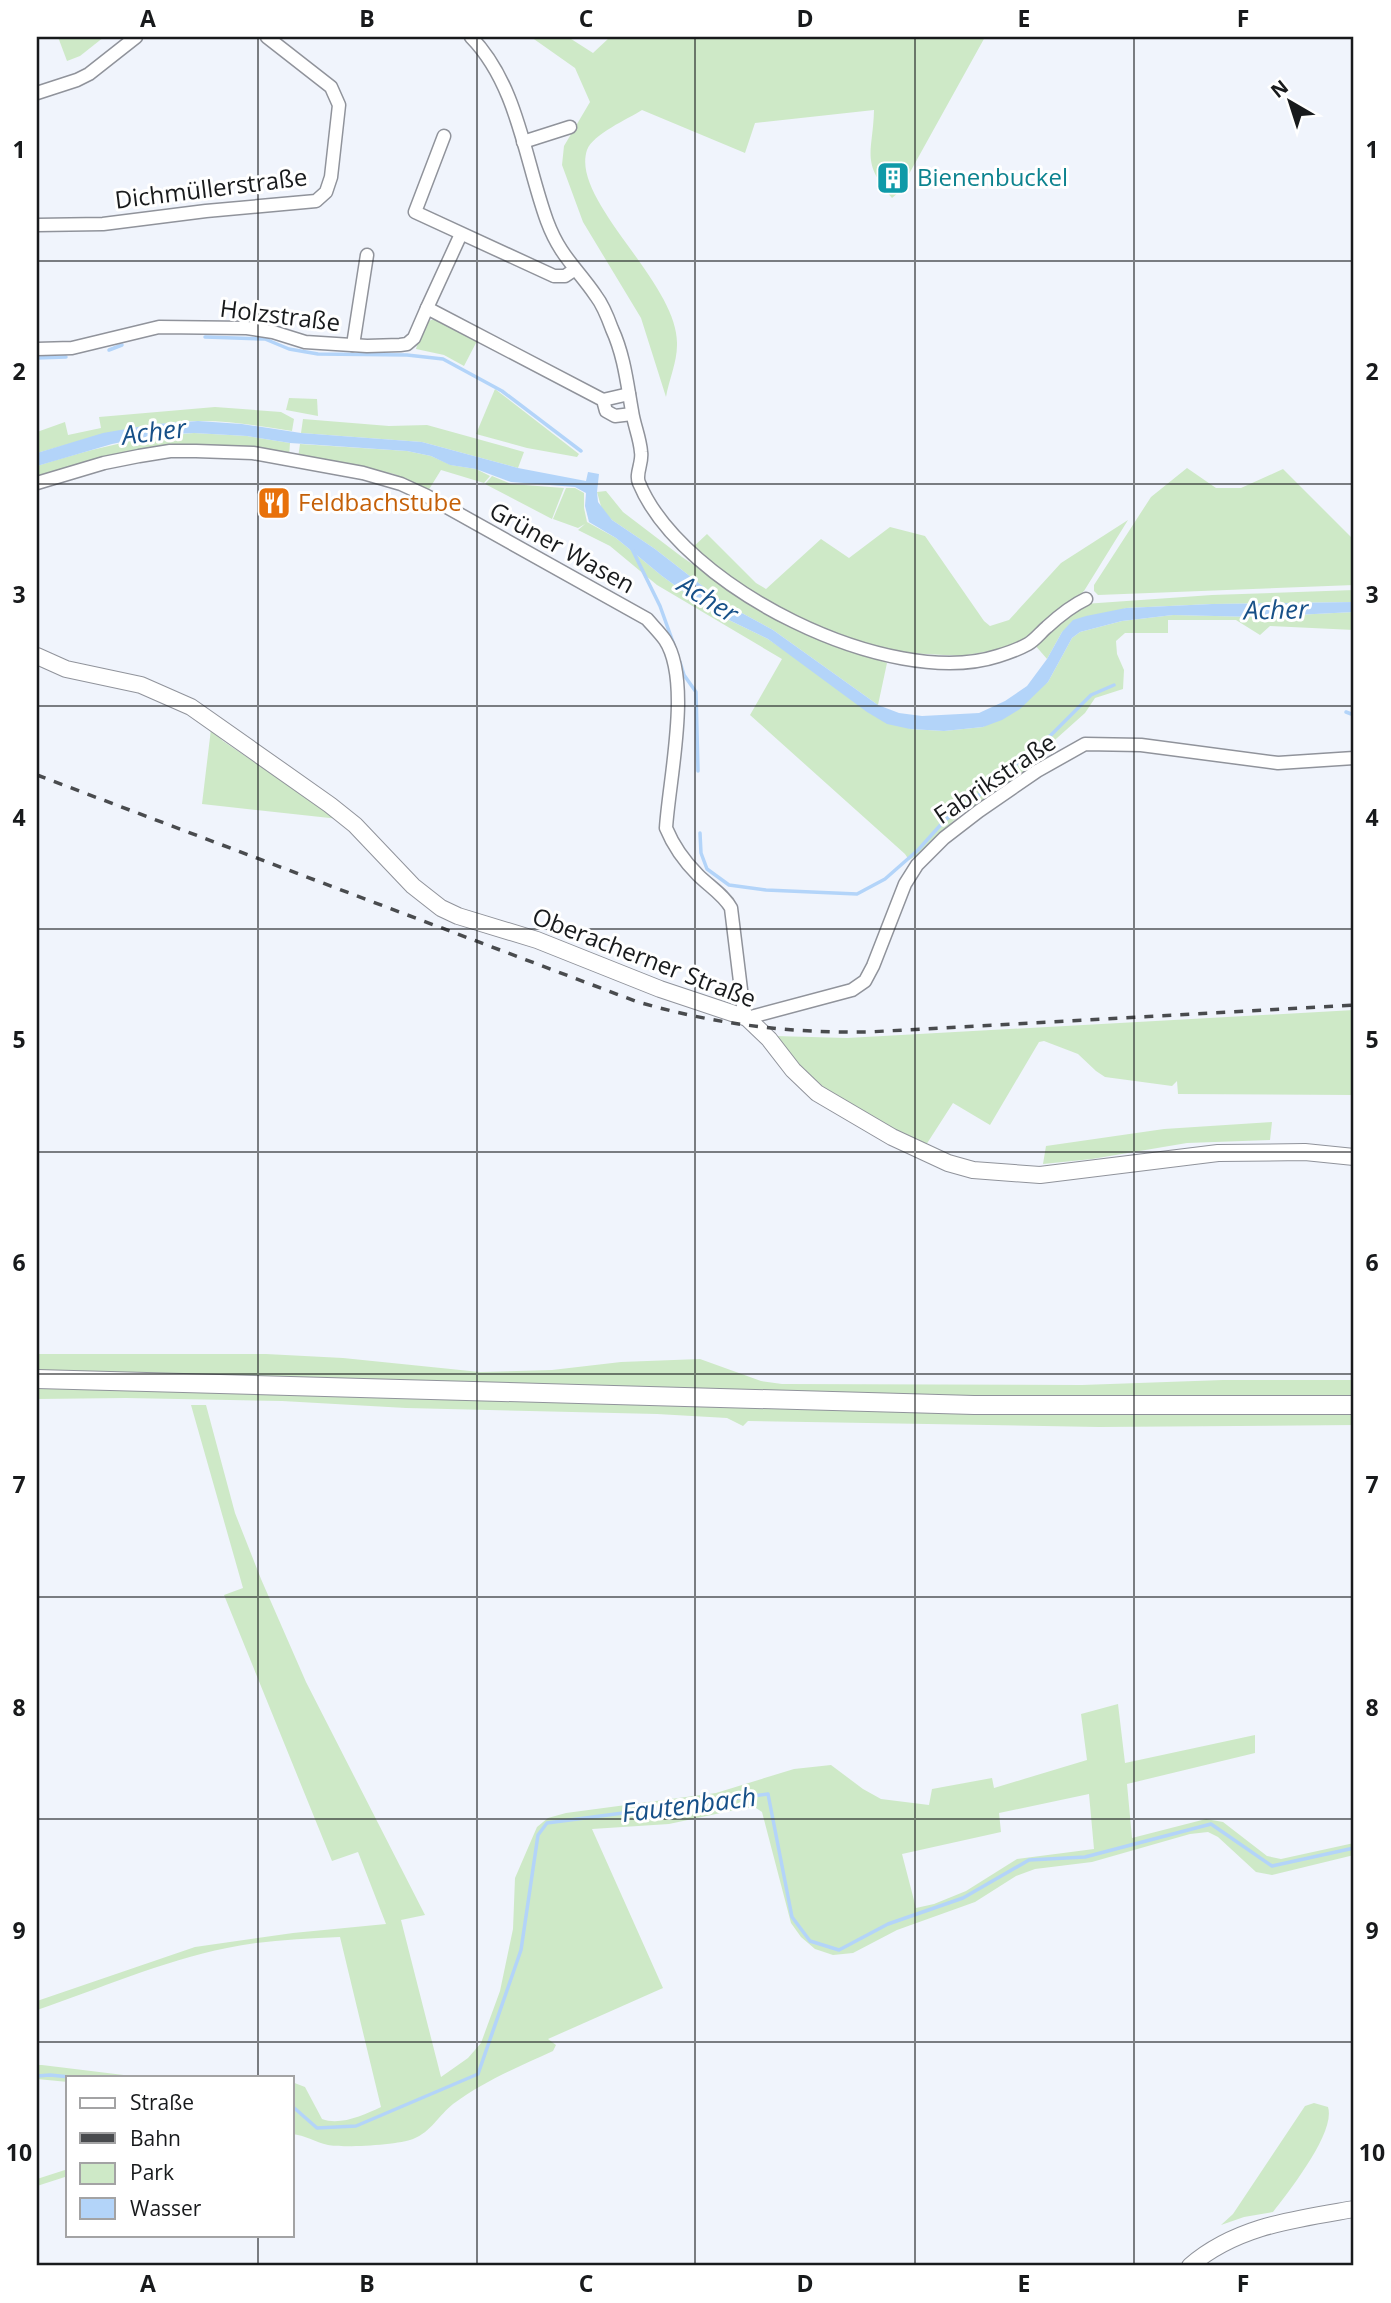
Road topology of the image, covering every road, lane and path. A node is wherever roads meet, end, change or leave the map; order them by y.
1 (136, 37) edge
2 (267, 37) edge
3 (471, 37) edge
4 (37, 93) edge
5 (570, 127) dead end
6 (444, 136) dead end
7 (523, 142) junction
8 (37, 225) edge
9 (461, 234) junction
10 (367, 256) dead end
11 (574, 270) junction
12 (427, 308) junction
13 (353, 345) junction
14 (37, 349) edge
15 (629, 394) junction
16 (603, 400) junction
17 (632, 414) junction
18 (37, 484) edge
19 (1086, 599) dead end
20 (37, 656) edge
21 (1354, 758) edge
22 (747, 1018) junction
23 (1354, 1157) edge
24 (37, 1379) edge
25 (1354, 1405) edge
26 (1354, 2209) edge
27 (1190, 2266) edge

1 - 4 street
2 - 8 street, Dichmüllerstraße
3 - 7 street
5 - 7 street
6 - 9 street
7 - 11 street
9 - 11 street
9 - 12 street
10 - 13 street, Holzstraße
11 - 15 street
12 - 13 street, Holzstraße
12 - 16 street
13 - 14 street, Holzstraße
15 - 16 street
15 - 17 street
16 - 17 street
17 - 19 street
18 - 22 street, Grüner Wasen
20 - 22 street, Oberacherner Straße
21 - 22 street, Fabrikstraße
22 - 23 street, Oberacherner Straße
24 - 25 main road
26 - 27 street

